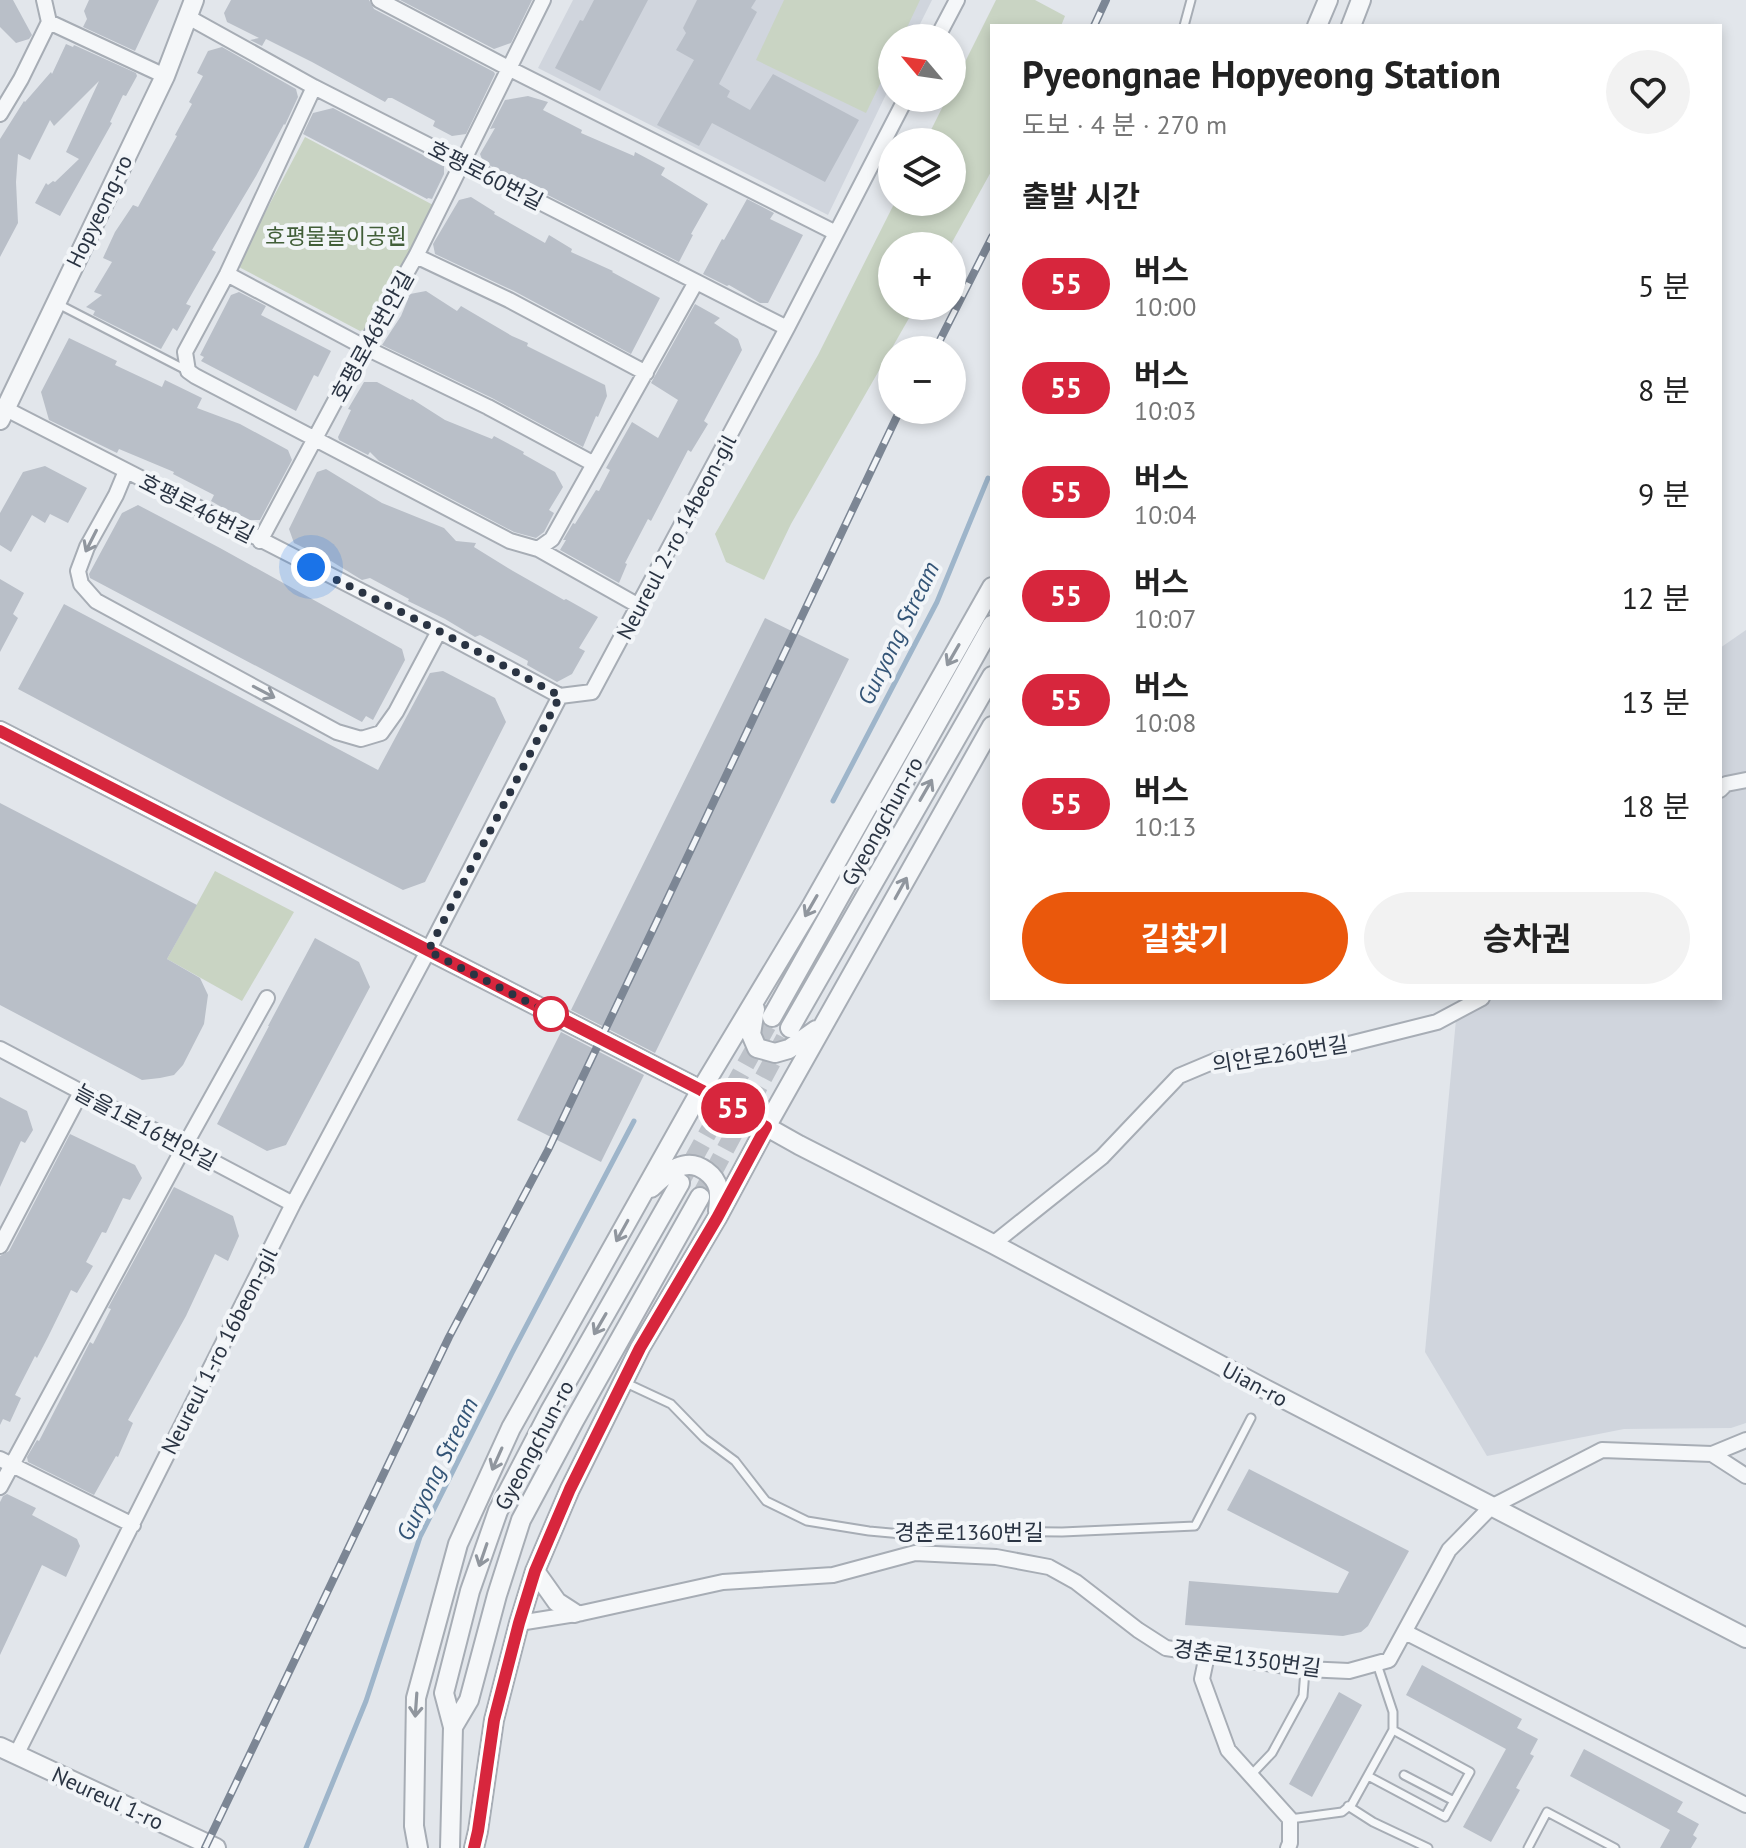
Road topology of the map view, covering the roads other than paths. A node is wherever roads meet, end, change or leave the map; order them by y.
1 (44, 0) edge
2 (379, 0) edge
3 (543, 0) edge
4 (957, 0) edge
5 (1191, 0) edge
6 (1328, 0) edge
7 (1361, 0) edge
8 (191, 8) edge
9 (49, 22) junction
10 (944, 24) edge
11 (1185, 24) edge
12 (1318, 24) edge
13 (1352, 24) edge
14 (510, 69) junction
15 (165, 76) junction
16 (314, 87) junction
17 (899, 112) edge
18 (0, 114) edge
19 (462, 162) junction
20 (836, 233) junction
21 (416, 256) junction
22 (227, 274) junction
23 (696, 282) junction
24 (55, 302) junction
25 (787, 328) junction
26 (364, 347) junction
27 (188, 371) junction
28 (646, 373) junction
29 (2, 412) edge
30 (315, 441) junction
31 (594, 464) junction
32 (126, 471) junction
33 (260, 541) junction
34 (538, 549) junction
35 (990, 591) edge
36 (639, 606) junction
37 (990, 629) edge
38 (439, 631) junction
39 (990, 679) edge
40 (560, 696) junction
41 (990, 730) edge
42 (0, 731) edge
43 (1746, 780) edge
44 (1722, 788) edge
45 (428, 951) junction
46 (761, 990) junction
47 (267, 998) dead end
48 (1478, 1000) edge
49 (772, 1017) tunnel mouth
50 (824, 1023) junction
51 (790, 1028) tunnel mouth
52 (0, 1049) edge
53 (701, 1090) junction
54 (81, 1092) junction
55 (766, 1127) junction
56 (184, 1147) junction
57 (680, 1183) tunnel mouth
58 (700, 1197) tunnel mouth
59 (638, 1202) junction
60 (293, 1204) junction
61 (717, 1218) junction
62 (993, 1244) junction
63 (0, 1246) edge
64 (624, 1382) junction
65 (1251, 1418) dead end
66 (1746, 1440) edge
67 (1712, 1454) junction
68 (6, 1462) edge
69 (1746, 1476) edge
70 (0, 1487) edge
71 (1491, 1507) junction
72 (133, 1525) junction
73 (913, 1535) junction
74 (915, 1553) junction
75 (535, 1571) junction
76 (574, 1613) junction
77 (519, 1623) junction
78 (1405, 1632) junction
79 (1746, 1638) edge
80 (1207, 1655) junction
81 (1377, 1663) junction
82 (1305, 1669) junction
83 (453, 1727) junction
84 (1393, 1730) junction
85 (8, 1751) edge
86 (1251, 1775) junction
87 (1404, 1775) dead end
88 (1368, 1776) junction
89 (1454, 1801) junction
90 (1746, 1805) edge
91 (1348, 1806) junction
92 (1290, 1819) junction
93 (216, 1848) edge
94 (418, 1848) edge
95 (450, 1848) edge
96 (474, 1848) edge
97 (1288, 1848) edge
98 (1428, 1848) edge
99 (1528, 1848) edge
100 (1615, 1848) edge

1 - 9 street
2 - 14 street
3 - 14 street, 호평로46번안길
4 - 10 street
5 - 11 lane
6 - 12 street
7 - 13 street
8 - 15 street, Hopyeong-ro
8 - 16 street, 호평로60번길
9 - 15 street
9 - 18 street
14 - 19 street, 호평로46번안길
14 - 20 street
15 - 24 street, Hopyeong-ro
16 - 19 street, 호평로60번길
16 - 22 street
17 - 20 street, Neureul 2-ro 14beon-gil
19 - 21 street, 호평로46번안길
19 - 23 street, 호평로60번길
20 - 25 street, Neureul 2-ro 14beon-gil
21 - 26 street, 호평로46번안길
21 - 28 street
22 - 26 street
22 - 27 street
23 - 25 street, 호평로60번길
23 - 28 street
24 - 27 lane
24 - 29 street, Hopyeong-ro
25 - 36 street, Neureul 2-ro 14beon-gil
26 - 30 street, 호평로46번안길
26 - 31 street
27 - 30 street
28 - 31 street
29 - 32 street, 호평로46번길
30 - 33 street, 호평로46번안길
30 - 34 street
31 - 34 street
32 - 33 street, 호평로46번길
32 -> 38 street
33 - 38 street, 호평로46번길
34 - 36 street
35 -> 46 street
36 - 40 street, Neureul 2-ro 14beon-gil
37 - 49 street, Gyeongchun-ro
38 - 40 street, 호평로46번길
51 -> 39 street, Gyeongchun-ro
40 - 45 street
50 -> 41 street
42 - 45 street, Uian-ro
43 - 44 street
45 - 53 street, Uian-ro
45 - 60 street, Neureul 1-ro 16beon-gil
46 - 50 street
46 - 53 street
47 - 56 street
48 - 62 street, 의안로260번길
50 - 55 street
52 - 54 street, 늘을1로16번안길
53 - 55 street, Uian-ro
53 - 59 street
54 - 56 street, 늘을1로16번안길
54 - 63 street
55 - 61 street
55 - 62 street, Uian-ro
56 - 60 street, 늘을1로16번안길
56 - 68 street
57 -> 83 street, Gyeongchun-ro
58 - 83 street, Gyeongchun-ro
59 - 61 street
59 -> 94 street
60 - 72 street, Neureul 1-ro 16beon-gil
61 - 64 street
62 - 71 street, Uian-ro
64 - 73 lane, 경춘로1360번길
64 - 75 street
65 - 73 lane, 경춘로1360번길
66 - 67 street
67 - 69 street
67 - 71 street
68 - 70 street
68 - 72 street
71 - 78 street
71 - 79 street, Uian-ro
72 - 85 street, Neureul 1-ro 16beon-gil
73 - 74 lane
74 - 76 street, 경춘로1350번길
74 - 80 street, 경춘로1350번길
75 - 76 street
75 - 77 street
76 - 77 street, 경춘로1350번길
77 - 96 street
78 - 81 street
78 - 90 street
80 - 82 street, 경춘로1350번길
80 - 86 street
81 - 82 street, 경춘로1350번길
81 - 84 lane
82 - 86 lane
83 - 95 street, Gyeongchun-ro
84 - 88 lane
84 - 89 lane
85 - 93 street, Neureul 1-ro
86 - 92 street
87 - 89 lane
88 - 89 lane
88 - 91 lane
91 - 92 lane
91 - 98 lane
92 - 97 street
99 - 100 lane

